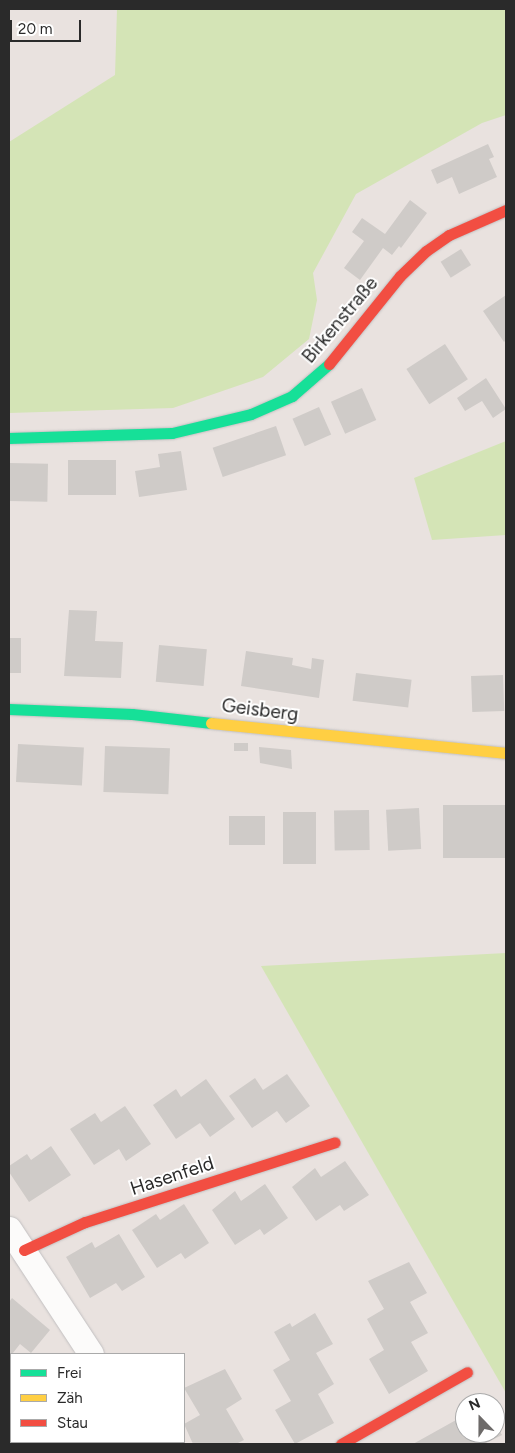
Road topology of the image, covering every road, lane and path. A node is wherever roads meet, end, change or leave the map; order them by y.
1 (506, 210) edge
2 (9, 438) edge
3 (9, 709) edge
4 (506, 753) edge
5 (335, 1142) dead end
6 (9, 1228) edge
7 (24, 1250) junction
8 (90, 1353) edge
9 (467, 1372) dead end
10 (341, 1444) edge

1 - 2 street, Birkenstraße
3 - 4 street, Geisberg
5 - 7 street, Hasenfeld
6 - 7 street
7 - 8 street
9 - 10 street

